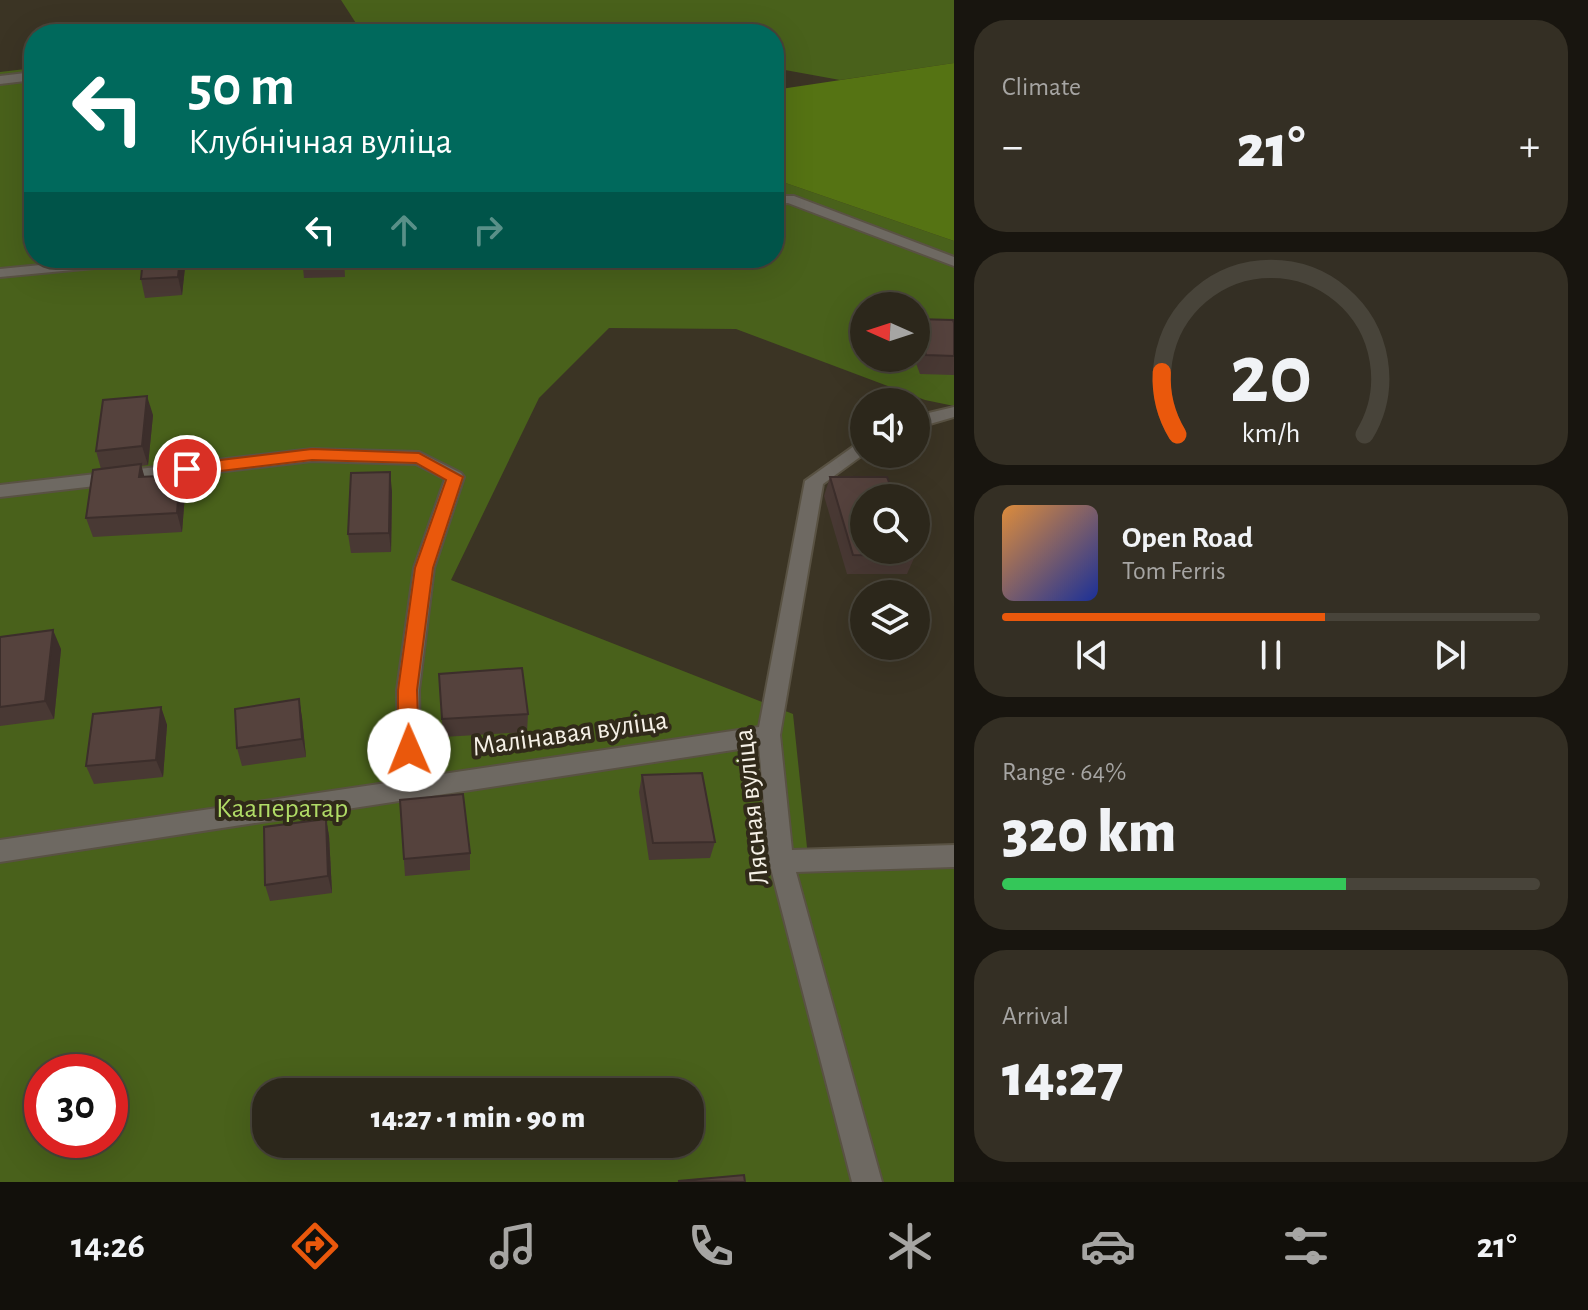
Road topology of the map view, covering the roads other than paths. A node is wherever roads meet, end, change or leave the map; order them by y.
1 (24, 77) edge
2 (0, 80) edge
3 (784, 201) edge
4 (954, 262) edge
5 (52, 268) edge
6 (0, 273) edge
7 (954, 412) edge
8 (930, 418) edge
9 (850, 455) edge
10 (0, 491) edge
11 (769, 735) junction
12 (429, 785) junction
13 (0, 851) edge
14 (954, 856) edge
15 (781, 861) junction
16 (867, 1182) edge

1 - 2 street
3 - 4 street
5 - 6 street
7 - 8 street
9 - 11 street, Лясная вуліца
10 - 12 street
11 - 12 street, Малінавая вуліца
11 - 15 street, Лясная вуліца
12 - 13 street, Малінавая вуліца
14 - 15 street
15 - 16 street, Лясная вуліца

